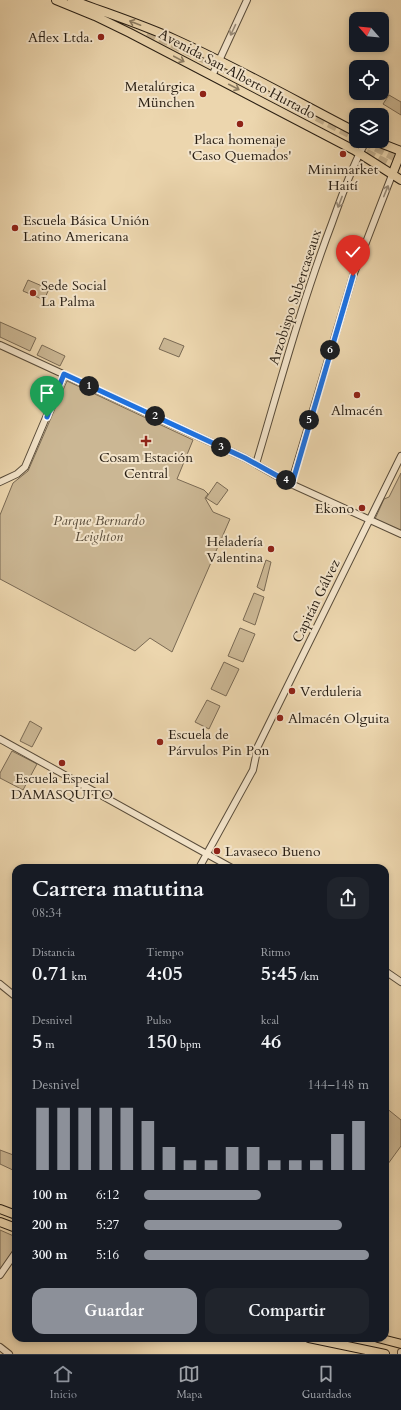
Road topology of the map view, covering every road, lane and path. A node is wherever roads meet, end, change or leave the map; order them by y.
1 (56, 0) edge
2 (72, 0) edge
3 (247, 0) edge
4 (219, 60) junction
5 (212, 76) junction
6 (349, 128) edge
7 (401, 143) edge
8 (362, 148) edge
9 (398, 150) edge
10 (360, 153) junction
11 (392, 175) junction
12 (401, 180) edge
13 (0, 345) edge
14 (64, 374) junction
15 (401, 456) edge
16 (256, 464) junction
17 (0, 482) edge
18 (292, 484) junction
19 (370, 520) junction
20 (401, 534) edge
21 (0, 739) edge
22 (207, 854) junction
23 (201, 864) edge
24 (225, 864) edge
25 (389, 974) edge
26 (401, 982) edge
27 (0, 984) edge
28 (12, 994) edge
29 (0, 1209) edge
30 (12, 1214) edge
31 (0, 1222) edge
32 (12, 1226) edge
33 (12, 1258) edge
34 (0, 1274) edge
35 (389, 1341) edge
36 (328, 1342) edge
37 (401, 1344) edge
38 (0, 1347) edge
39 (9, 1354) edge
40 (385, 1354) edge

1 -> 5 main road, Avenida San Alberto Hurtado
4 -> 2 main road, Avenida San Alberto Hurtado
3 -> 4 street
4 - 5 street
4 - 6 main road, Avenida San Alberto Hurtado
5 -> 10 main road, Avenida San Alberto Hurtado
7 - 9 main road
8 - 10 street, Arzobispo Subercaseaux
9 - 11 main road
10 - 11 main road, Avenida San Alberto Hurtado
10 -> 16 street, Arzobispo Subercaseaux
11 - 12 main road, Avenida San Alberto Hurtado
18 -> 11 street
13 - 14 street
14 - 16 street
14 - 17 street
15 - 19 street, Capitán Gálvez
16 - 18 street
18 - 19 street
19 - 20 street
19 - 22 street, Capitán Gálvez
21 - 22 street
22 - 23 street, Capitán Gálvez
22 - 24 street
25 - 26 street
27 - 28 street
29 - 30 main road
31 - 32 main road
33 - 34 street
35 - 37 main road
36 - 40 main road
38 - 39 street

